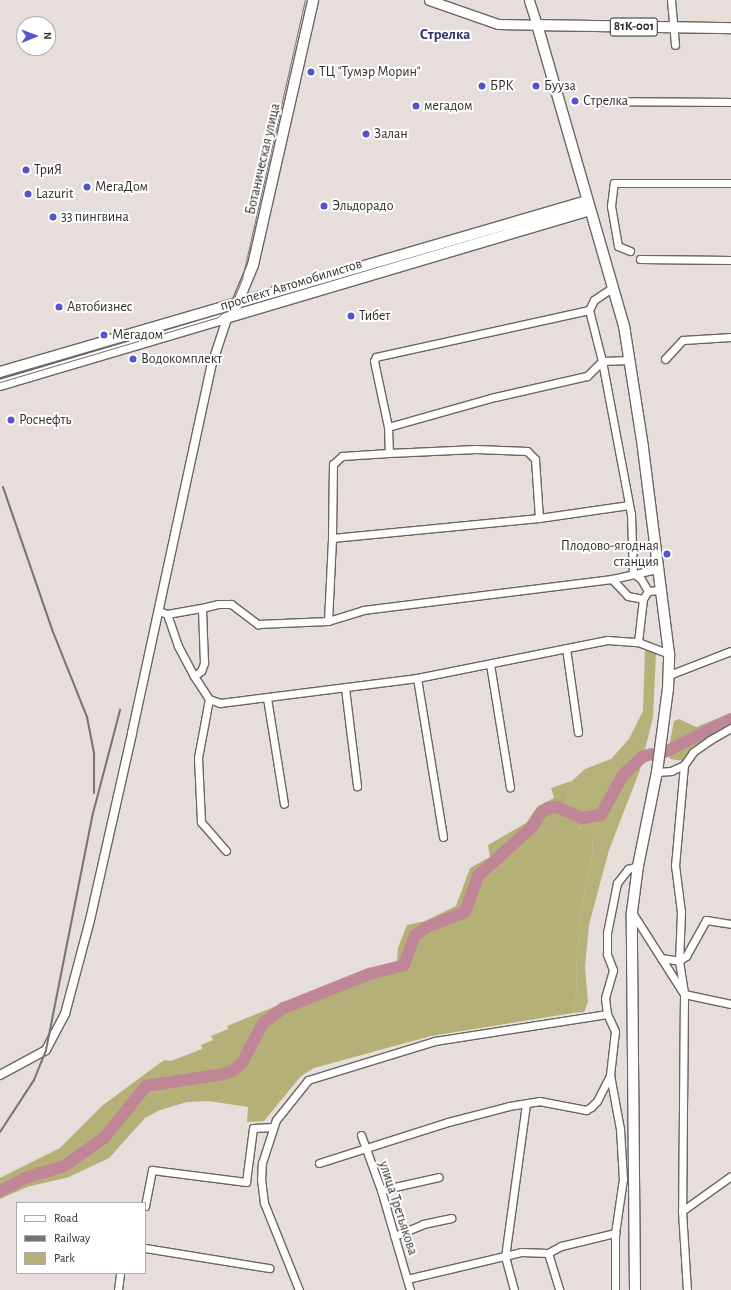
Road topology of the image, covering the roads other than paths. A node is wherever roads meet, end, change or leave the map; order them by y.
1 (313, 0) edge
2 (429, 0) edge
3 (529, 0) edge
4 (671, 0) edge
5 (537, 25) junction
6 (675, 28) junction
7 (731, 28) edge
8 (675, 45) dead end
9 (589, 101) dead end
10 (731, 102) edge
11 (731, 183) edge
12 (588, 206) junction
13 (630, 251) dead end
14 (640, 259) dead end
15 (731, 260) edge
16 (613, 287) junction
17 (238, 303) junction
18 (589, 310) junction
19 (227, 319) junction
20 (731, 337) edge
21 (666, 359) dead end
22 (629, 360) junction
23 (602, 361) junction
24 (0, 372) edge
25 (0, 385) edge
26 (388, 427) junction
27 (390, 453) junction
28 (629, 505) junction
29 (539, 518) junction
30 (332, 538) junction
31 (657, 570) junction
32 (633, 573) junction
33 (612, 579) junction
34 (660, 590) junction
35 (648, 591) junction
36 (643, 599) junction
37 (202, 608) junction
38 (159, 611) junction
39 (167, 614) junction
40 (328, 621) junction
41 (638, 642) junction
42 (566, 648) junction
43 (731, 651) edge
44 (669, 654) junction
45 (490, 664) junction
46 (669, 675) junction
47 (194, 676) junction
48 (417, 678) junction
49 (346, 688) junction
50 (267, 698) junction
51 (209, 699) junction
52 (731, 728) edge
53 (578, 732) dead end
54 (684, 765) junction
55 (657, 772) junction
56 (357, 786) dead end
57 (510, 787) dead end
58 (284, 804) dead end
59 (443, 837) dead end
60 (226, 852) dead end
61 (638, 866) junction
62 (632, 912) junction
63 (731, 924) edge
64 (661, 958) junction
65 (679, 961) junction
66 (684, 994) junction
67 (731, 1004) edge
68 (607, 1014) junction
69 (610, 1074) junction
70 (0, 1075) edge
71 (526, 1104) junction
72 (272, 1126) junction
73 (361, 1135) dead end
74 (365, 1150) junction
75 (319, 1163) dead end
76 (731, 1176) edge
77 (439, 1177) dead end
78 (381, 1190) junction
79 (146, 1202) edge
80 (682, 1211) junction
81 (451, 1218) dead end
82 (615, 1233) junction
83 (394, 1236) junction
84 (146, 1248) edge
85 (548, 1253) junction
86 (505, 1257) junction
87 (269, 1268) dead end
88 (120, 1274) edge
89 (407, 1279) junction
90 (118, 1290) edge
91 (299, 1290) edge
92 (410, 1290) edge
93 (514, 1290) edge
94 (559, 1290) edge
95 (615, 1290) edge
96 (635, 1290) edge
97 (686, 1290) edge

1 - 17 main road, Ботаническая улица
2 - 5 main road
3 - 5 main road
4 - 6 street
5 - 6 main road, 81К-001
5 - 12 main road
6 - 7 main road, 81К-001
6 - 8 street
9 - 10 street
11 - 13 street
12 - 16 main road
12 - 17 main road, проспект Автомобилистов
12 - 19 main road, проспект Автомобилистов
14 - 15 street
16 - 18 street
16 - 22 main road
17 - 19 main road, Ботаническая улица
17 - 24 main road, проспект Автомобилистов
18 - 23 street
18 - 26 street
19 - 25 main road, проспект Автомобилистов
19 - 38 street
20 - 21 street
22 - 23 street
22 - 31 main road
23 - 26 street
23 - 28 street
26 - 27 street
27 - 29 street
27 - 30 street
28 - 29 street
28 - 32 street
29 - 30 street
30 - 40 street
31 - 32 street
31 - 34 main road
32 - 33 street
32 - 35 street
33 - 36 street
33 - 40 street
34 - 35 street
34 - 44 main road
35 - 36 street
36 - 41 street
37 - 39 street
37 - 40 street
37 - 47 street
38 - 39 street
38 - 70 street
39 - 47 street
41 - 42 street
41 - 44 street
42 - 45 street
42 - 53 street
43 - 46 street
44 - 46 main road
45 - 48 street
45 - 57 street
46 - 55 main road
47 - 51 street
48 - 49 street
48 - 59 street
49 - 50 street
49 - 56 street
50 - 51 street
50 - 58 street
51 - 60 street
52 - 54 street
54 - 55 street
54 - 65 street
55 - 61 main road
61 - 62 main road
61 - 68 street
62 - 64 street
62 - 96 main road
63 - 65 street
64 - 65 street
64 - 66 street
65 - 66 street
66 - 67 street
66 - 80 street
68 - 69 street
68 - 72 street
69 - 71 street
69 - 82 street
71 - 74 street
71 - 86 street
72 - 79 street
72 - 91 street
73 - 74 street, улица Третьякова
74 - 75 street
74 - 78 street, улица Третьякова
76 - 80 street
77 - 78 street
78 - 83 street, улица Третьякова
80 - 97 street
81 - 83 street
82 - 85 street
82 - 95 street
83 - 89 street, улица Третьякова
84 - 87 street
85 - 86 street
85 - 94 street
86 - 89 street
86 - 93 street
88 - 90 street
89 - 92 street, улица Третьякова

